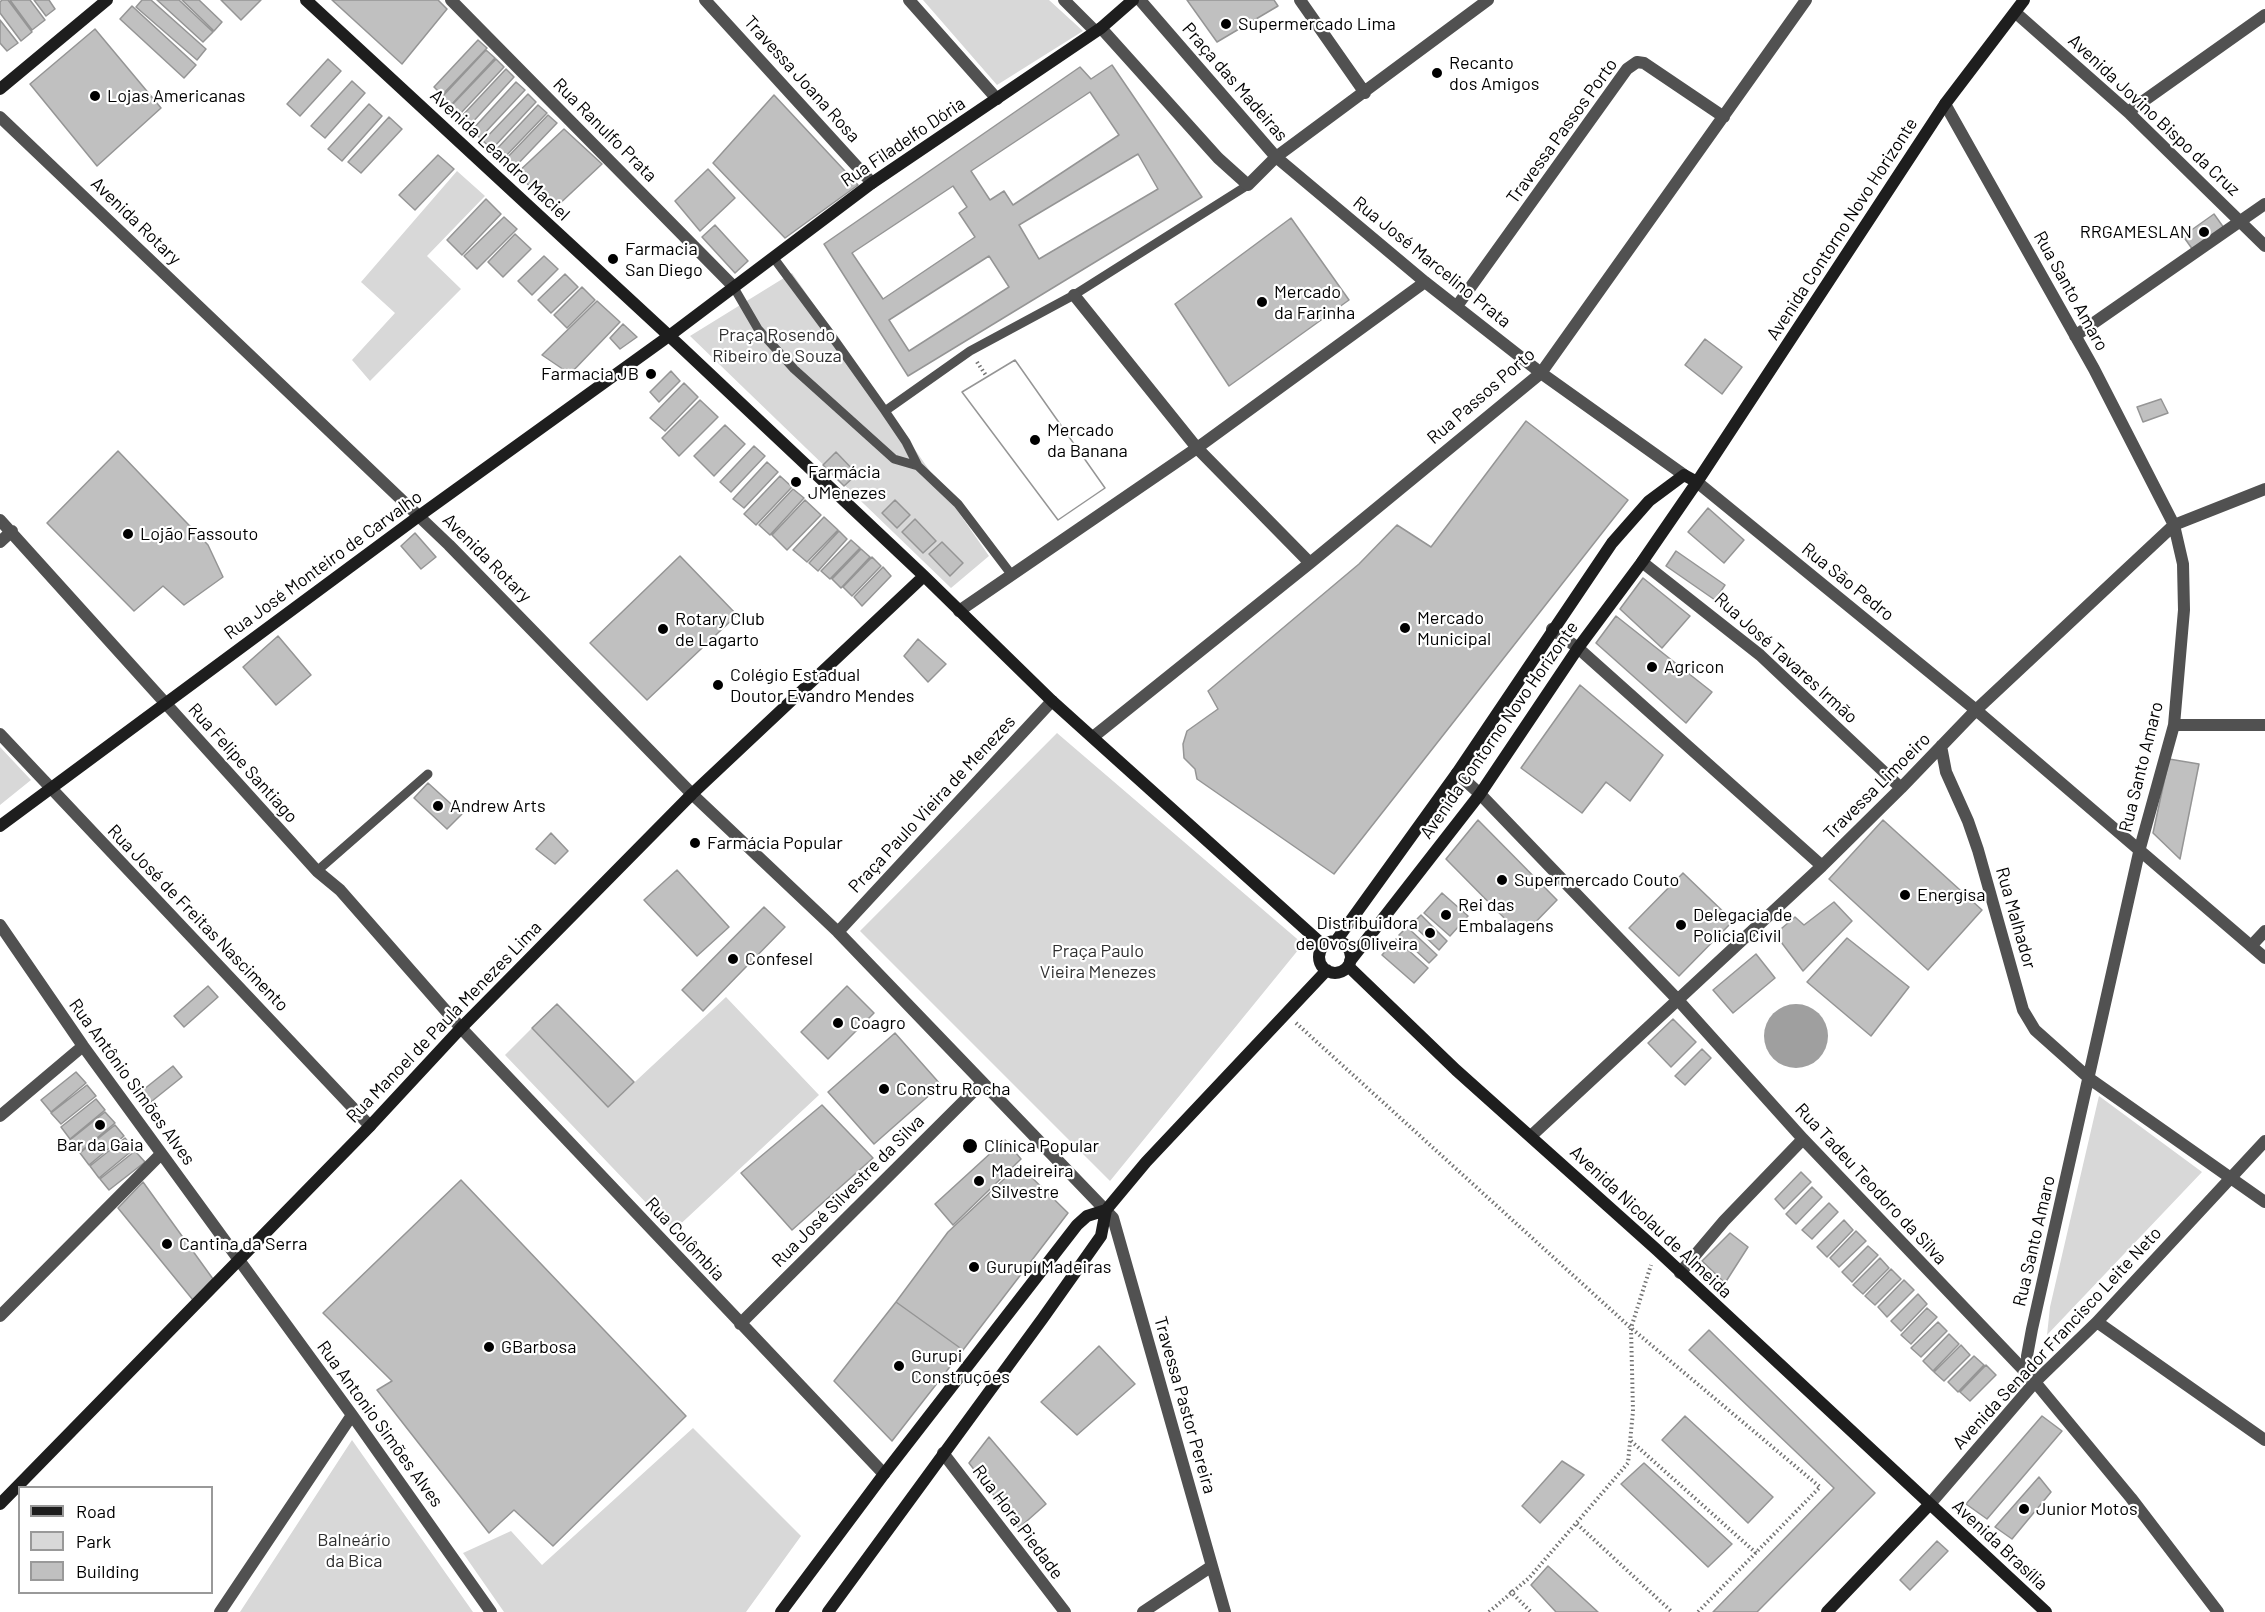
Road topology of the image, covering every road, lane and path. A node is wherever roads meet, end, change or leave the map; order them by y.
1 (107, 0) edge
2 (306, 0) edge
3 (451, 0) edge
4 (705, 0) edge
5 (909, 0) edge
6 (1064, 0) edge
7 (1133, 0) edge
8 (1140, 0) edge
9 (1488, 0) edge
10 (1806, 0) edge
11 (2024, 0) edge
12 (1302, 1) edge
13 (2016, 13) junction
14 (2265, 15) edge
15 (1098, 29) junction
16 (0, 89) edge
17 (1365, 93) junction
18 (997, 99) junction
19 (1946, 104) junction
20 (2128, 112) junction
21 (0, 117) edge
22 (1724, 117) junction
23 (1276, 157) junction
24 (872, 183) junction
25 (1248, 185) junction
26 (2265, 204) edge
27 (2240, 221) junction
28 (2265, 246) edge
29 (773, 257) junction
30 (1425, 282) junction
31 (733, 286) junction
32 (1074, 296) junction
33 (1457, 306) junction
34 (669, 336) junction
35 (2075, 336) junction
36 (1541, 373) junction
37 (885, 411) junction
38 (1197, 448) junction
39 (918, 466) junction
40 (1684, 475) junction
41 (1697, 482) junction
42 (2265, 489) edge
43 (419, 516) junction
44 (0, 520) edge
45 (2174, 525) junction
46 (12, 531) junction
47 (0, 542) edge
48 (1642, 562) junction
49 (1310, 563) junction
50 (1011, 573) junction
51 (924, 576) junction
52 (959, 610) junction
53 (1552, 629) junction
54 (1578, 648) junction
55 (1052, 701) junction
56 (165, 703) junction
57 (1976, 710) junction
58 (2174, 725) junction
59 (2265, 725) edge
60 (0, 734) edge
61 (1093, 737) junction
62 (1941, 746) junction
63 (1456, 773) junction
64 (428, 774) dead end
65 (1901, 788) junction
66 (51, 789) junction
67 (692, 794) junction
68 (1480, 794) junction
69 (0, 826) edge
70 (2140, 848) junction
71 (1822, 866) junction
72 (317, 871) junction
73 (0, 925) edge
74 (2265, 931) edge
75 (838, 932) junction
76 (1336, 941) junction
77 (2251, 945) junction
78 (1324, 946) junction
79 (2265, 958) edge
80 (1349, 964) junction
81 (1327, 970) junction
82 (1678, 1000) junction
83 (1291, 1019) dead end
84 (461, 1028) junction
85 (82, 1046) junction
86 (2090, 1078) junction
87 (982, 1083) junction
88 (0, 1116) edge
89 (370, 1126) junction
90 (1531, 1136) junction
91 (1803, 1139) junction
92 (2265, 1141) edge
93 (162, 1154) junction
94 (2229, 1178) junction
95 (2265, 1202) edge
96 (1106, 1210) junction
97 (1657, 1250) junction
98 (238, 1259) junction
99 (1680, 1273) junction
100 (0, 1316) edge
101 (2097, 1322) junction
102 (740, 1324) junction
103 (1631, 1328) junction
104 (2032, 1379) junction
105 (352, 1415) junction
106 (2265, 1440) edge
107 (1630, 1441) junction
108 (943, 1453) junction
109 (884, 1474) junction
110 (0, 1504) edge
111 (1930, 1504) junction
112 (1577, 1524) junction
113 (1756, 1552) junction
114 (1212, 1566) junction
115 (1510, 1591) junction
116 (220, 1612) edge
117 (491, 1612) edge
118 (781, 1612) edge
119 (828, 1612) edge
120 (1065, 1612) edge
121 (1143, 1612) edge
122 (1226, 1612) edge
123 (1489, 1612) edge
124 (1532, 1612) edge
125 (1672, 1612) edge
126 (1698, 1612) edge
127 (1827, 1612) edge
128 (2046, 1612) edge
129 (2218, 1612) edge

1 - 16 main road
2 - 34 main road, Avenida Leandro Maciel
3 - 31 street, Rua Ranulfo Prata
4 - 24 street, Travessa Joana Rosa
5 - 18 street
6 - 15 street
7 - 15 main road, Rua Filadelfo Dória
8 - 23 street, Praça das Madeiras
9 - 17 street
10 - 22 street, Rua Passos Porto
11 - 13 main road, Avenida Contorno Novo Horizonte
12 - 17 street
13 - 19 main road, Avenida Contorno Novo Horizonte
13 - 20 street, Avenida Jovino Bispo da Cruz
14 - 20 street
15 - 18 main road, Rua Filadelfo Dória
15 - 25 street
17 - 23 street
18 - 24 main road, Rua Filadelfo Dória
19 - 35 street, Rua Santo Amaro
19 - 41 main road, Avenida Contorno Novo Horizonte
20 - 27 street, Avenida Jovino Bispo da Cruz
21 - 43 street, Avenida Rotary
22 - 33 street, Travessa Passos Porto
22 - 36 street, Rua Passos Porto
23 - 25 street, Praça das Madeiras
23 - 30 street, Rua José Marcelino Prata
24 - 29 main road, Rua Filadelfo Dória
25 - 32 lane
26 - 27 street
27 - 28 street, Avenida Jovino Bispo da Cruz
27 - 35 street
29 - 31 main road, Rua Filadelfo Dória
29 - 37 lane
30 - 33 street, Rua José Marcelino Prata
30 - 38 street
31 - 34 main road
31 - 39 lane
32 - 37 lane
32 - 38 street
33 - 36 street, Rua José Marcelino Prata
34 - 43 main road, Rua José Monteiro de Carvalho
34 - 51 main road
35 - 45 street, Rua Santo Amaro
36 - 40 street, Rua José Marcelino Prata
36 - 49 street, Rua Passos Porto
37 - 39 lane
38 - 49 street
38 - 50 street
39 - 50 lane
40 - 41 main road
40 - 53 main road, Avenida Contorno Novo Horizonte
41 - 48 main road, Avenida Contorno Novo Horizonte
41 - 57 street, Rua São Pedro
42 - 45 street, Travessa Limoeiro
43 - 56 main road, Rua José Monteiro de Carvalho
43 - 67 street, Avenida Rotary
44 - 46 street, Rua Felipe Santiago
45 - 57 street, Travessa Limoeiro
45 - 58 street, Rua Santo Amaro
46 - 47 street
46 - 56 street, Rua Felipe Santiago
48 - 54 main road, Avenida Contorno Novo Horizonte
48 - 65 street, Rua José Tavares Irmão
49 - 61 street, Rua Passos Porto
50 - 52 street
51 - 52 main road
51 - 67 main road, Rua Manoel de Paula Menezes Lima
52 - 55 main road
53 - 54 street
53 - 63 main road, Avenida Contorno Novo Horizonte
54 - 68 main road, Avenida Contorno Novo Horizonte
54 - 71 street
55 - 61 main road
55 - 75 street, Praça Paulo Vieira de Menezes
56 - 66 main road, Rua José Monteiro de Carvalho
56 - 72 street, Rua Felipe Santiago
57 - 62 street, Travessa Limoeiro
57 - 70 street, Rua São Pedro
58 - 59 street
58 - 70 street, Rua Santo Amaro
60 - 66 street, Rua José de Freitas Nascimento
61 - 78 main road
62 - 65 street, Travessa Limoeiro
62 - 86 street, Rua Malhador
63 - 68 street, Rua Tadeu Teodoro da Silva
63 - 76 main road, Avenida Contorno Novo Horizonte
64 - 72 lane
65 - 71 street, Travessa Limoeiro
66 - 69 main road, Rua José Monteiro de Carvalho
66 - 89 street, Rua José de Freitas Nascimento
67 - 75 street, Avenida Rotary
67 - 84 main road, Rua Manoel de Paula Menezes Lima
68 - 80 main road, Avenida Contorno Novo Horizonte
68 - 82 street, Rua Tadeu Teodoro da Silva
70 - 77 street, Rua São Pedro
70 - 86 street, Rua Santo Amaro
71 - 82 street, Travessa Limoeiro
72 - 84 street, Rua Felipe Santiago
73 - 85 street, Rua Antônio Simões Alves
74 - 77 street
75 - 87 street
76 - 78 main road
76 - 80 main road
77 - 79 street, Rua São Pedro
78 - 81 main road
80 - 81 main road
80 - 90 main road, Avenida Nicolau de Almeida
81 - 96 main road
82 - 90 street, Travessa Limoeiro
82 - 91 street, Rua Tadeu Teodoro da Silva
83 - 103 path
84 - 89 main road, Rua Manoel de Paula Menezes Lima
84 - 102 street, Rua Colômbia
85 - 88 street
85 - 93 street, Rua Antônio Simões Alves
86 - 94 street, Rua Malhador
86 - 104 street, Rua Santo Amaro
87 - 96 street
87 - 102 street, Rua José Silvestre da Silva
89 - 98 main road, Rua Manoel de Paula Menezes Lima
90 - 97 main road, Avenida Nicolau de Almeida
91 - 99 street
91 - 104 street, Rua Tadeu Teodoro da Silva
92 - 94 street, Avenida Senador Francisco Leite Neto
93 - 98 street, Rua Antônio Simões Alves
93 - 100 street
94 - 95 street, Rua Malhador
94 - 101 street, Avenida Senador Francisco Leite Neto
96 - 108 main road
96 - 109 main road
96 - 114 street, Travessa Pastor Pereira
97 - 99 main road, Avenida Nicolau de Almeida
97 - 103 path
98 - 105 street, Rua Antonio Simões Alves
98 - 110 main road, Rua Manoel de Paula Menezes Lima
99 - 111 main road, Avenida Nicolau de Almeida
101 - 104 street, Avenida Senador Francisco Leite Neto
101 - 106 street
102 - 109 street, Rua Colômbia
103 - 107 path
103 - 113 path
104 - 111 street, Avenida Senador Francisco Leite Neto
104 - 129 street, Rua Tadeu Teodoro da Silva
105 - 116 street
105 - 117 street, Rua Antonio Simões Alves
107 - 112 path
107 - 113 path
108 - 119 main road
108 - 120 street, Rua Hora Piedade
109 - 118 main road
111 - 127 main road, Avenida Senador Francisco Leite Neto
111 - 128 main road, Avenida Brasília
112 - 115 path
112 - 125 path
113 - 126 path
114 - 121 street
114 - 122 street, Travessa Pastor Pereira
115 - 123 path
115 - 124 path

